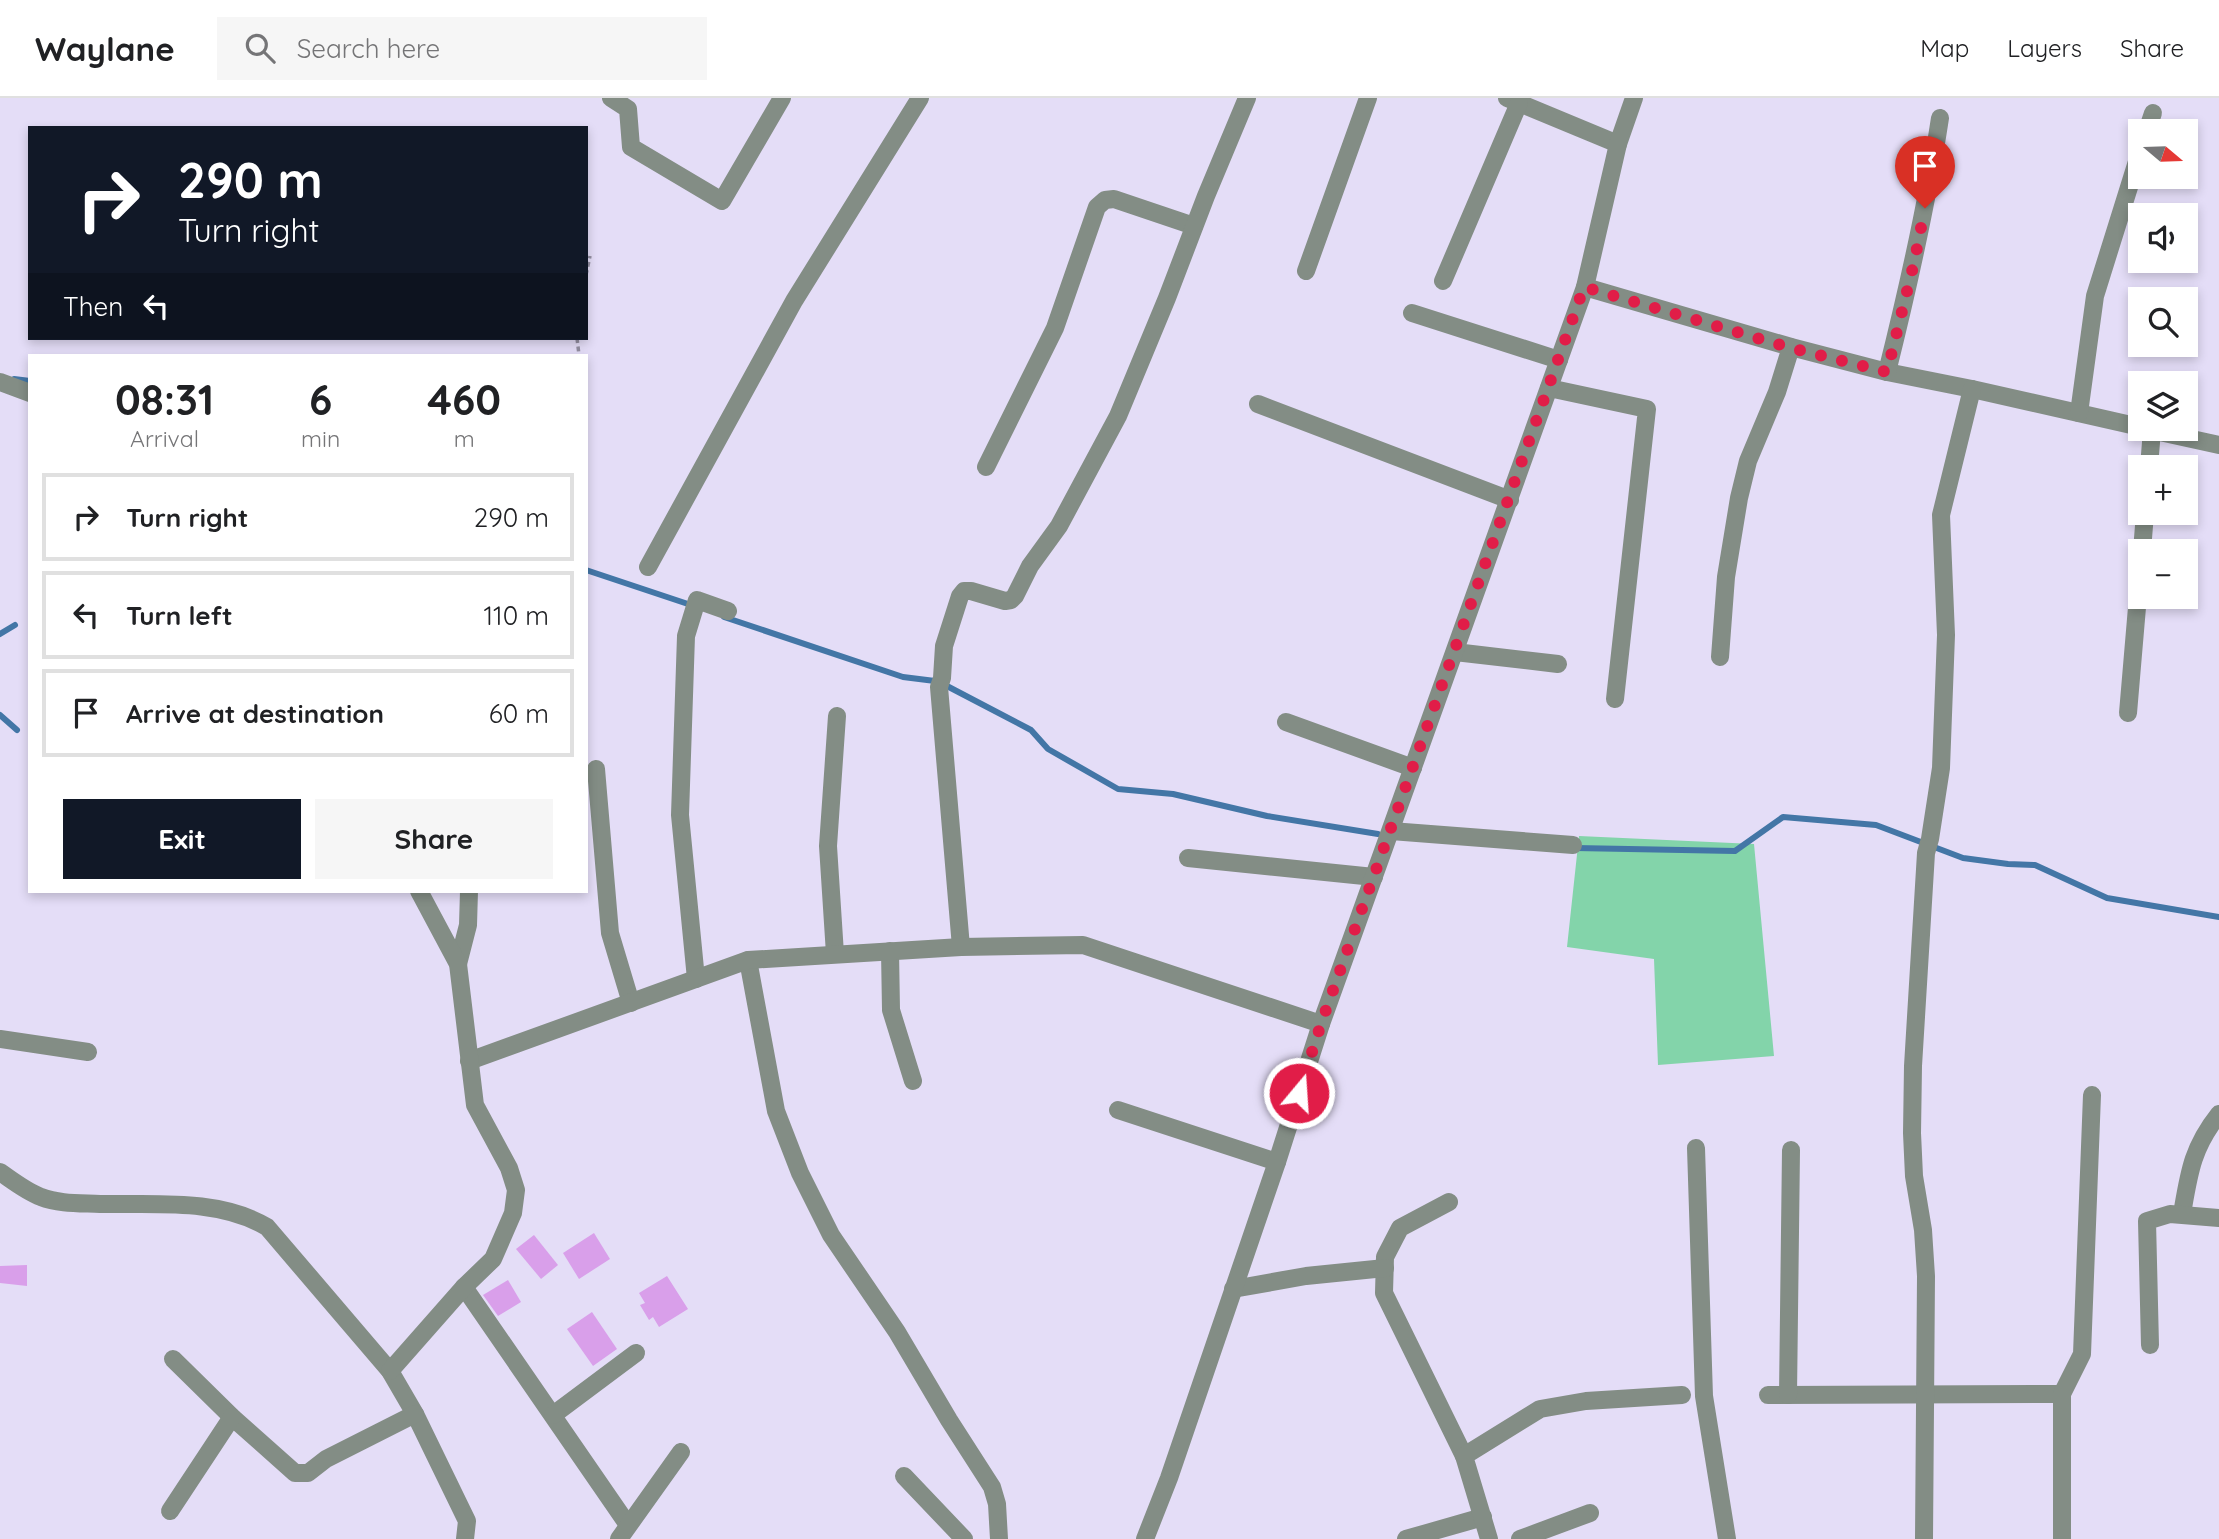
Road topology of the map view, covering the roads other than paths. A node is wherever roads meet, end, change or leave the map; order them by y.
1 (611, 98) edge
2 (782, 98) edge
3 (920, 98) edge
4 (1247, 98) edge
5 (1368, 98) edge
6 (1634, 98) edge
7 (1513, 100) edge
8 (2152, 113) dead end
9 (1940, 118) dead end
10 (2150, 119) edge
11 (1618, 144) junction
12 (2128, 189) edge
13 (1194, 226) junction
14 (1306, 271) dead end
15 (1443, 281) dead end
16 (1584, 287) junction
17 (1412, 313) dead end
18 (1791, 348) junction
19 (1559, 360) junction
20 (1887, 372) junction
21 (0, 382) edge
22 (1549, 388) junction
23 (1972, 389) junction
24 (28, 392) edge
25 (1258, 404) dead end
26 (2079, 413) junction
27 (2128, 425) edge
28 (2198, 440) edge
29 (2219, 445) edge
30 (986, 467) dead end
31 (1510, 500) junction
32 (648, 568) dead end
33 (2137, 609) edge
34 (729, 611) dead end
35 (1455, 652) junction
36 (1720, 657) dead end
37 (1558, 664) dead end
38 (1615, 699) dead end
39 (2128, 713) dead end
40 (837, 716) dead end
41 (1286, 722) dead end
42 (1413, 768) junction
43 (596, 769) dead end
44 (1391, 831) junction
45 (1573, 845) dead end
46 (1188, 858) dead end
47 (1374, 877) junction
48 (420, 893) edge
49 (469, 893) edge
50 (961, 947) junction
51 (890, 951) junction
52 (835, 954) junction
53 (748, 960) junction
54 (458, 964) junction
55 (696, 979) junction
56 (631, 1003) junction
57 (1321, 1024) junction
58 (0, 1039) edge
59 (88, 1052) dead end
60 (469, 1061) junction
61 (913, 1081) dead end
62 (2092, 1095) dead end
63 (1118, 1110) dead end
64 (2219, 1114) edge
65 (1696, 1148) dead end
66 (1791, 1150) dead end
67 (1277, 1162) junction
68 (0, 1172) edge
69 (1449, 1202) dead end
70 (2182, 1214) junction
71 (2219, 1218) edge
72 (1385, 1268) junction
73 (464, 1287) junction
74 (1233, 1289) junction
75 (2150, 1345) dead end
76 (635, 1353) dead end
77 (173, 1359) dead end
78 (390, 1371) junction
79 (2062, 1394) junction
80 (1682, 1395) dead end
81 (1768, 1395) dead end
82 (1788, 1395) junction
83 (1924, 1395) junction
84 (415, 1414) junction
85 (553, 1415) junction
86 (232, 1417) junction
87 (681, 1452) dead end
88 (1464, 1456) junction
89 (904, 1476) dead end
90 (170, 1511) dead end
91 (1590, 1513) dead end
92 (1483, 1517) junction
93 (624, 1532) edge
94 (465, 1539) edge
95 (964, 1539) edge
96 (999, 1539) edge
97 (1145, 1539) edge
98 (1406, 1539) edge
99 (1489, 1539) edge
100 (1520, 1539) edge
101 (1727, 1539) edge
102 (1924, 1539) edge
103 (2062, 1539) edge

1 - 2 street
3 - 32 street
4 - 13 street
5 - 14 street
6 - 11 street
7 - 11 street
7 - 15 street
8 - 10 street
9 - 20 street
11 - 16 street
12 - 26 street
13 - 30 street
13 - 50 street
16 - 18 street
16 - 19 street
17 - 19 street
18 - 20 street
18 - 36 street
19 - 22 street
20 - 23 street
21 - 24 street
22 - 31 street
22 - 38 street
23 - 26 street
23 - 83 street
25 - 31 street
26 - 27 street
28 - 29 street
31 - 35 street
33 - 39 street
34 - 55 street
35 - 37 street
35 - 42 street
40 - 52 street
41 - 42 street
42 - 44 street
43 - 56 street
44 - 45 street
44 - 47 street
46 - 47 street
47 - 57 street
48 - 54 street
49 - 54 street
50 - 51 street
50 - 57 street
51 - 52 street
51 - 61 street
52 - 53 street
53 - 55 street
53 - 96 street
54 - 60 street
55 - 56 street
56 - 60 street
57 - 67 street
58 - 59 street
60 - 73 street
62 - 79 street
63 - 67 street
64 - 70 street
65 - 101 street
66 - 82 street
67 - 74 street
68 - 78 street
69 - 72 street
70 - 71 street
70 - 75 street
72 - 74 street
72 - 88 street
73 - 78 street
73 - 85 street
74 - 97 street
76 - 85 street
77 - 86 street
78 - 84 street
79 - 83 street
79 - 103 street
80 - 88 street
81 - 82 street
82 - 83 street
83 - 102 street
84 - 86 street
84 - 94 street
85 - 93 street
86 - 90 street
87 - 93 street
88 - 92 street
89 - 95 street
91 - 100 street
92 - 98 street
92 - 99 street

